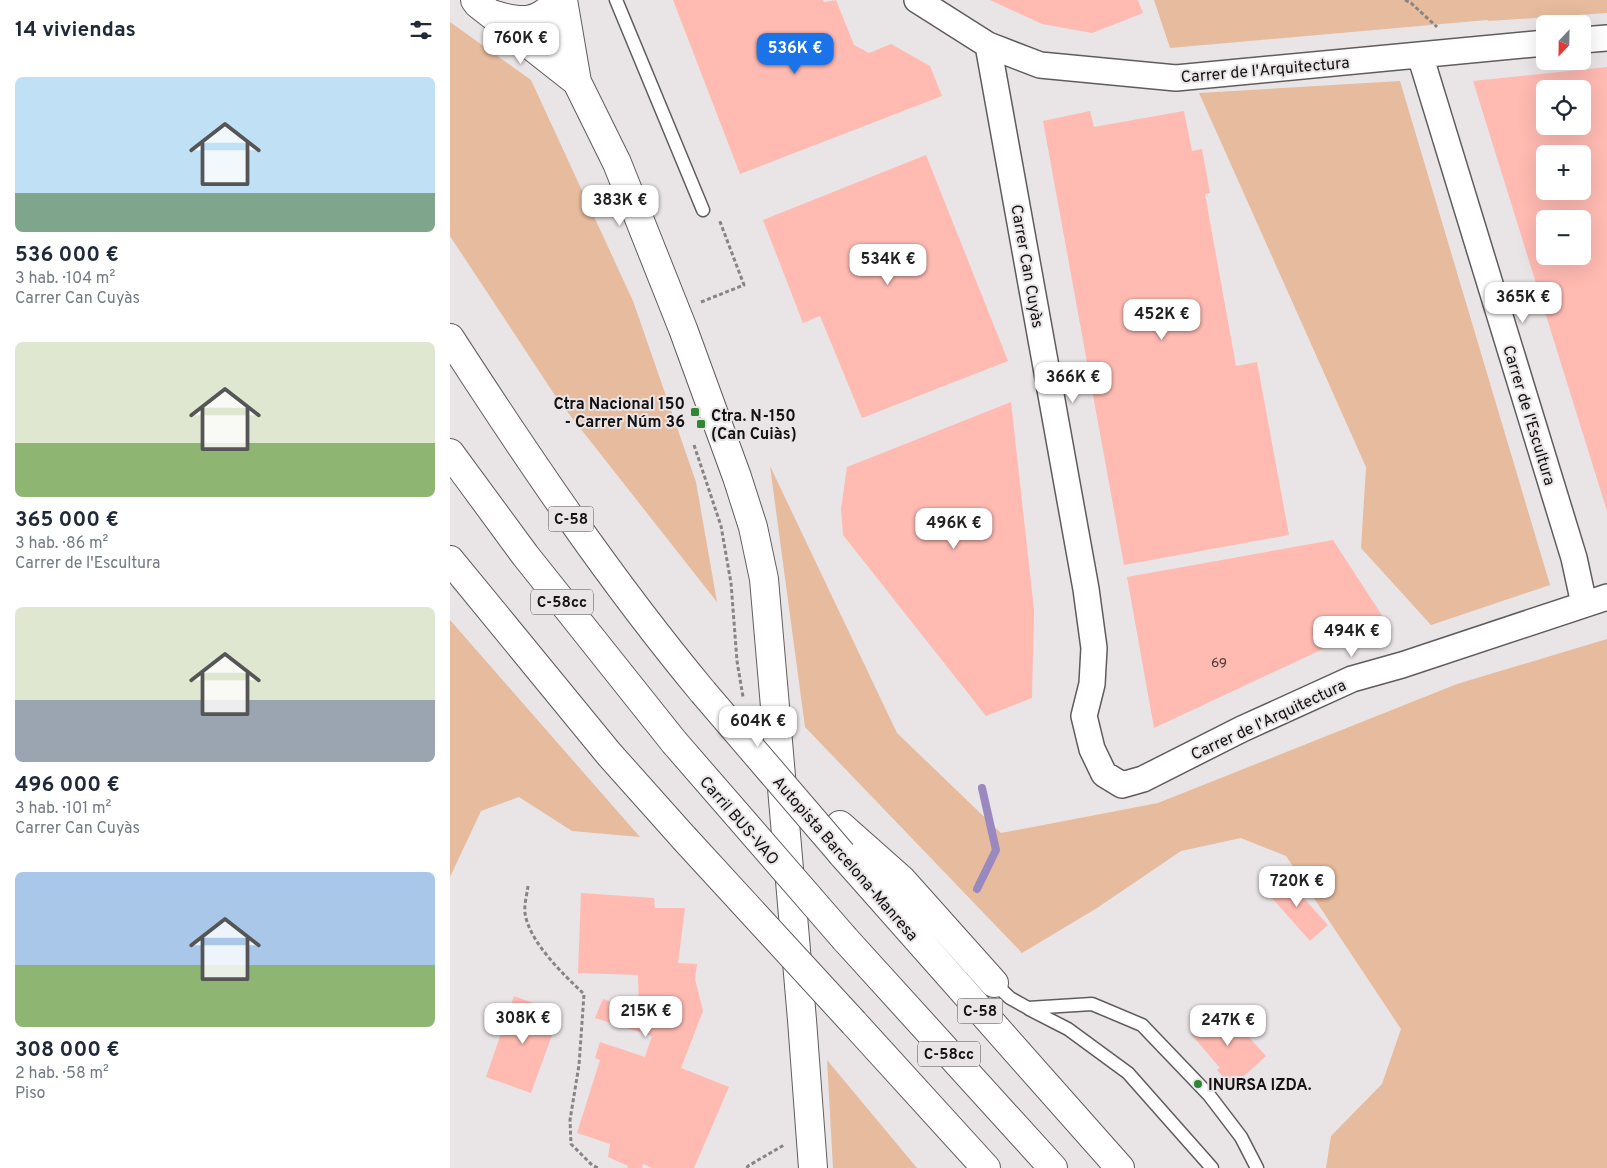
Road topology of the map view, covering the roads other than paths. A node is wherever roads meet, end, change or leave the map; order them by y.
1 (558, 0) edge
2 (563, 0) edge
3 (616, 0) edge
4 (917, 0) edge
5 (483, 7) edge
6 (1607, 38) edge
7 (1591, 39) edge
8 (1536, 44) edge
9 (988, 45) junction
10 (1420, 55) junction
11 (577, 82) junction
12 (703, 210) dead end
13 (450, 338) edge
14 (451, 454) edge
15 (450, 560) edge
16 (1595, 601) edge
17 (736, 731) junction
18 (1104, 774) joint
19 (994, 983) joint
20 (1028, 1008) junction
21 (958, 1136) junction
22 (813, 1168) edge
23 (978, 1168) edge
24 (986, 1168) edge
25 (1053, 1168) edge
26 (1120, 1168) edge
27 (1212, 1168) edge
28 (1257, 1168) edge

1 - 5 main road
2 - 11 main road
3 - 12 lane
4 - 9 street
5 - 11 main road
6 - 7 street
8 - 10 street, Carrer de l'Arquitectura
9 - 10 street, Carrer de l'Arquitectura
9 - 18 street, Carrer Can Cuyàs
10 - 16 street, Carrer de l'Escultura
11 - 22 main road
13 - 17 main road, Autopista Barcelona-Manresa / C-58, bridge
14 - 25 main road, Carril BUS-VAO / C-58cc, bridge
15 - 21 main road, bridge
16 - 18 street, Carrer de l'Arquitectura
17 - 19 main road, bridge
17 - 26 main road, Autopista Barcelona-Manresa / C-58, bridge
19 - 20 lane
20 - 27 lane
20 - 28 lane
21 - 23 main road
21 - 24 main road

